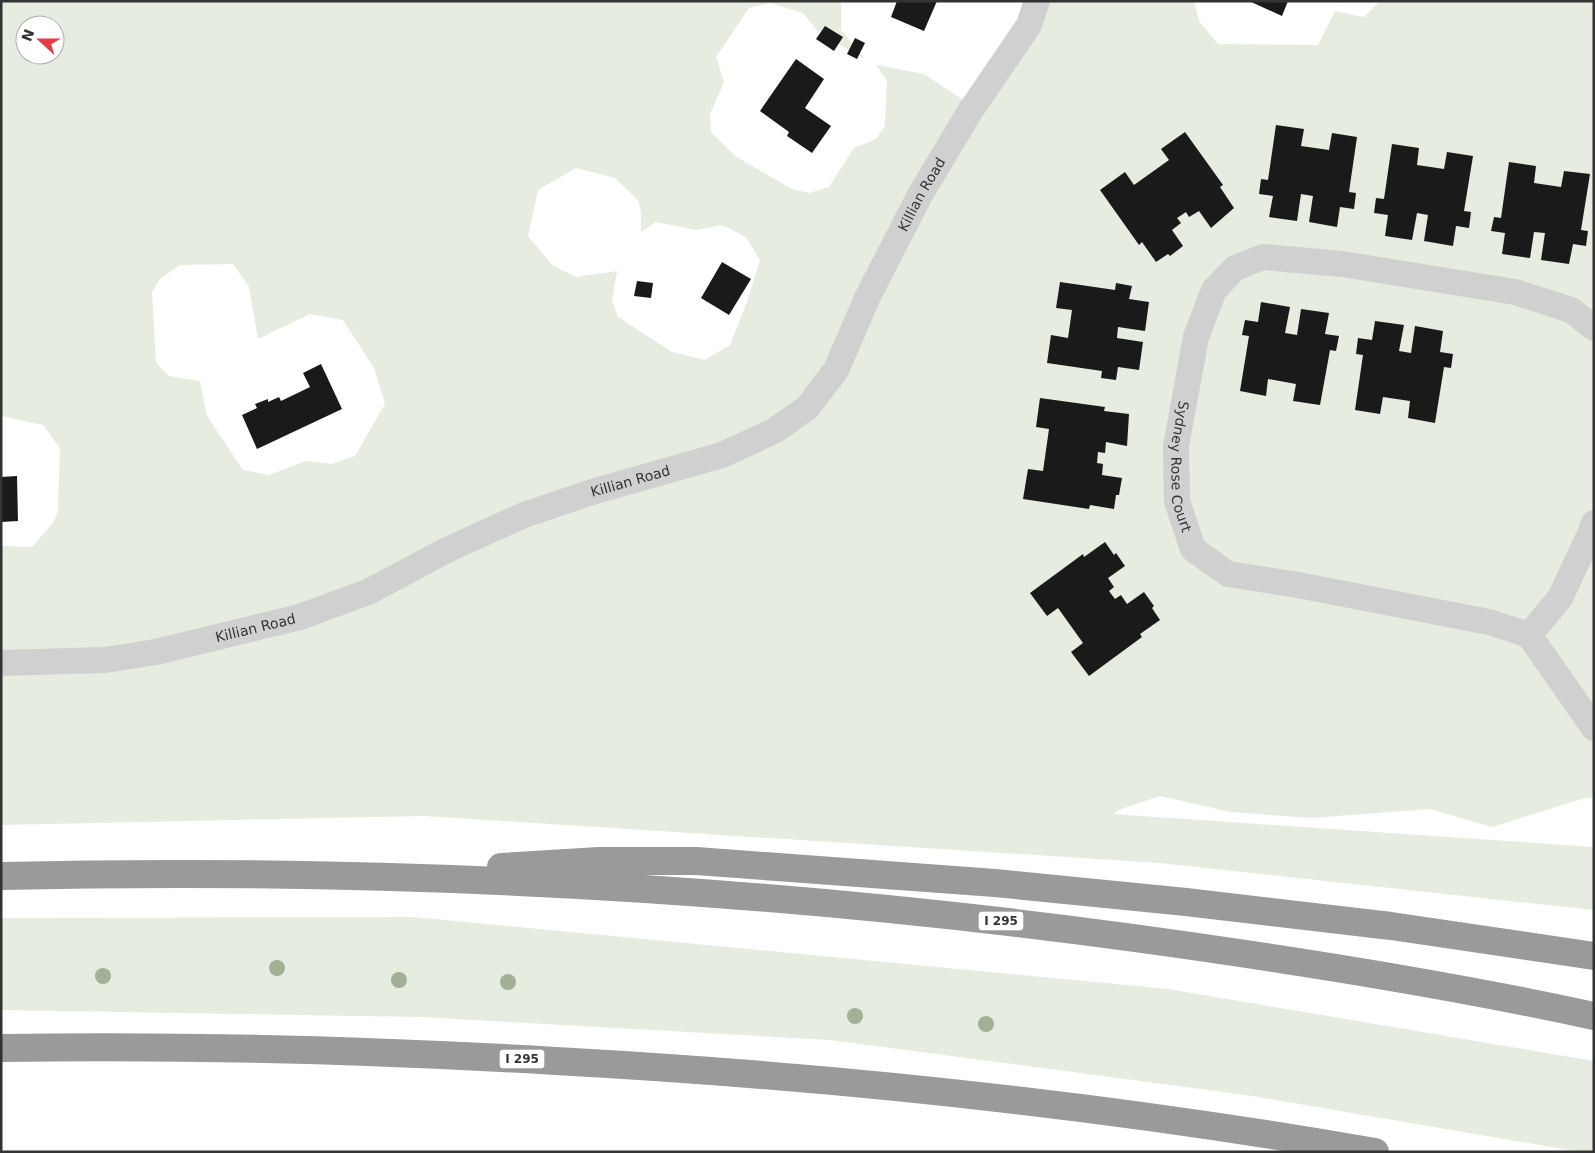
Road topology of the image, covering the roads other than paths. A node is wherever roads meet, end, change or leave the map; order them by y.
1 (1036, 1) edge
2 (1594, 328) edge
3 (1594, 523) edge
4 (1529, 634) junction
5 (1, 663) edge
6 (1594, 728) edge
7 (1, 876) edge
8 (402, 878) junction
9 (1594, 956) edge
10 (1594, 1016) edge
11 (1, 1048) edge
12 (1284, 1136) junction
13 (1324, 1152) edge
14 (1375, 1152) edge

1 - 5 street, Killian Road
2 - 4 street, Sydney Rose Court
3 - 4 street
4 - 6 street
7 - 8 highway, I 295
8 - 9 highway
8 - 10 highway, I 295
11 - 12 highway, I 295
12 - 13 highway
12 - 14 highway, I 295

